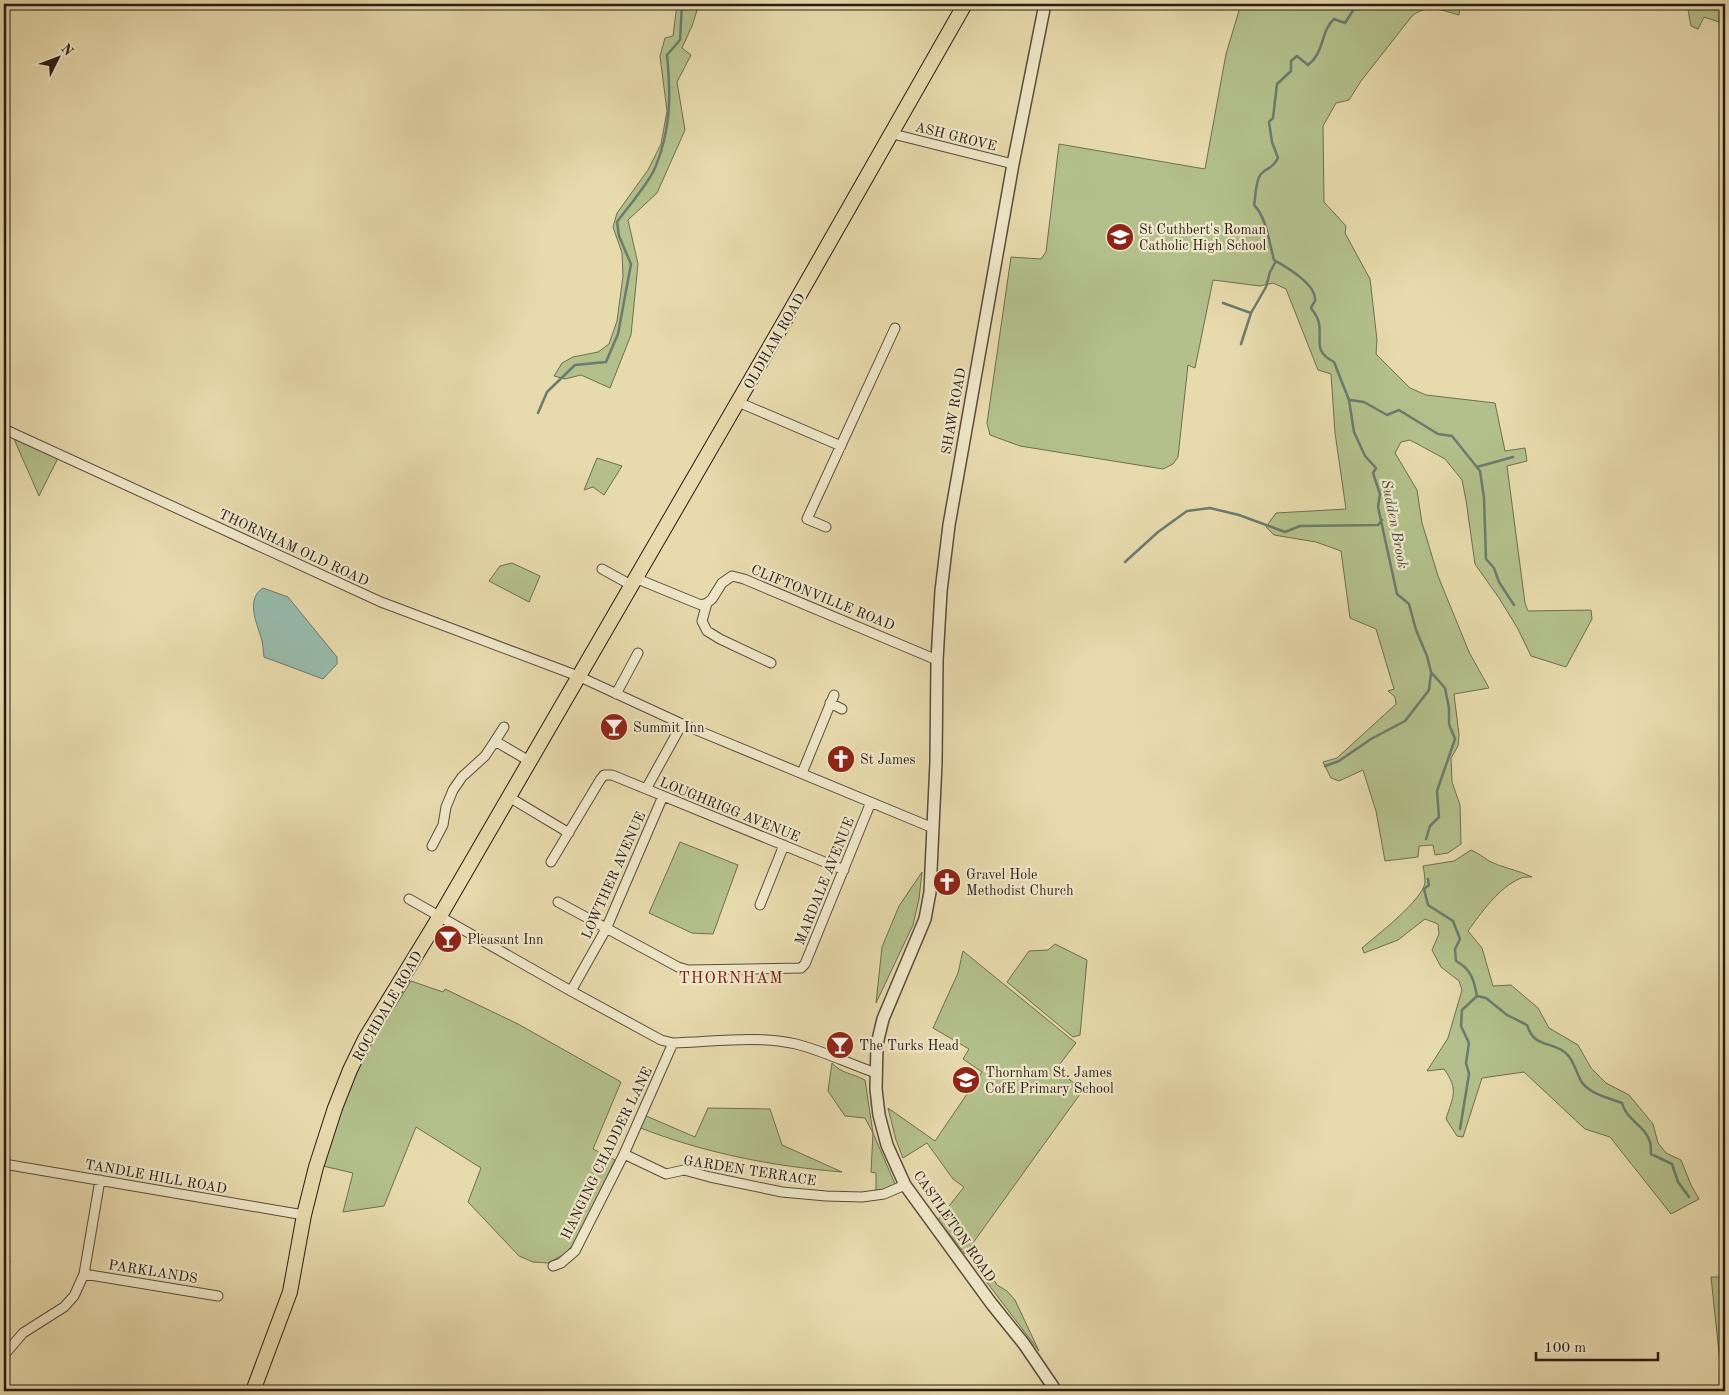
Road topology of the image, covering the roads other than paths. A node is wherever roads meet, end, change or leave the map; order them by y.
1 (965, 4) edge
2 (1045, 4) edge
3 (893, 134) junction
4 (1013, 164) junction
5 (895, 328) dead end
6 (738, 402) junction
7 (4, 429) edge
8 (841, 446) junction
9 (826, 528) dead end
10 (602, 568) dead end
11 (633, 582) junction
12 (707, 603) junction
13 (638, 653) dead end
14 (937, 660) junction
15 (771, 663) dead end
16 (578, 676) junction
17 (616, 694) junction
18 (842, 709) dead end
19 (682, 724) junction
20 (504, 727) dead end
21 (495, 741) junction
22 (529, 761) junction
23 (802, 773) junction
24 (646, 789) junction
25 (663, 796) junction
26 (509, 797) junction
27 (871, 802) junction
28 (933, 828) junction
29 (569, 833) junction
30 (432, 846) dead end
31 (784, 846) junction
32 (550, 862) dead end
33 (844, 870) junction
34 (409, 899) dead end
35 (558, 902) dead end
36 (760, 905) dead end
37 (440, 916) junction
38 (606, 928) junction
39 (571, 991) junction
40 (673, 1043) junction
41 (876, 1073) junction
42 (624, 1154) junction
43 (4, 1164) edge
44 (100, 1180) junction
45 (905, 1185) junction
46 (304, 1215) junction
47 (553, 1266) dead end
48 (84, 1274) junction
49 (218, 1296) dead end
50 (4, 1354) edge
51 (253, 1391) edge
52 (1056, 1391) edge

1 - 3 main road, OLDHAM ROAD
2 - 4 street, SHAW ROAD
3 - 4 street, ASH GROVE
3 - 6 main road, OLDHAM ROAD
4 - 14 street, SHAW ROAD
5 - 8 street
6 - 8 street
6 - 11 main road, OLDHAM ROAD
7 - 16 street, THORNHAM OLD ROAD
8 - 9 street
10 - 11 street
11 - 12 street
11 - 16 main road, OLDHAM ROAD
12 - 14 street, CLIFTONVILLE ROAD
12 - 15 street
13 - 17 street
14 - 28 street, SHAW ROAD
16 - 17 street, THORNHAM OLD ROAD
16 - 22 main road, ROCHDALE ROAD
17 - 19 street, THORNHAM OLD ROAD
18 - 23 street
19 - 23 street, THORNHAM OLD ROAD
19 - 24 street
20 - 21 street
21 - 22 street
21 - 30 street
22 - 26 main road, ROCHDALE ROAD
23 - 27 street, THORNHAM OLD ROAD
24 - 25 street, LOUGHRIGG AVENUE
24 - 29 street, LOUGHRIGG AVENUE
25 - 31 street, LOUGHRIGG AVENUE
25 - 38 street, LOWTHER AVENUE
26 - 29 street
26 - 37 main road, ROCHDALE ROAD
27 - 28 street, THORNHAM OLD ROAD
27 - 33 street, MARDALE AVENUE
28 - 41 street, CASTLETON ROAD
29 - 32 street
31 - 33 street, LOUGHRIGG AVENUE
31 - 36 street
33 - 38 street, MARDALE AVENUE
34 - 37 street
35 - 38 street
37 - 39 street
37 - 46 main road, ROCHDALE ROAD
38 - 39 street, LOWTHER AVENUE
39 - 40 street
40 - 41 street
40 - 42 street, HANGING CHADDER LANE
41 - 45 street, CASTLETON ROAD
42 - 45 street, GARDEN TERRACE
42 - 47 street, HANGING CHADDER LANE
43 - 44 street, TANDLE HILL ROAD
44 - 46 street, TANDLE HILL ROAD
44 - 48 street
45 - 52 street, CASTLETON ROAD
46 - 51 main road, ROCHDALE ROAD
48 - 49 street, PARKLANDS
48 - 50 street

